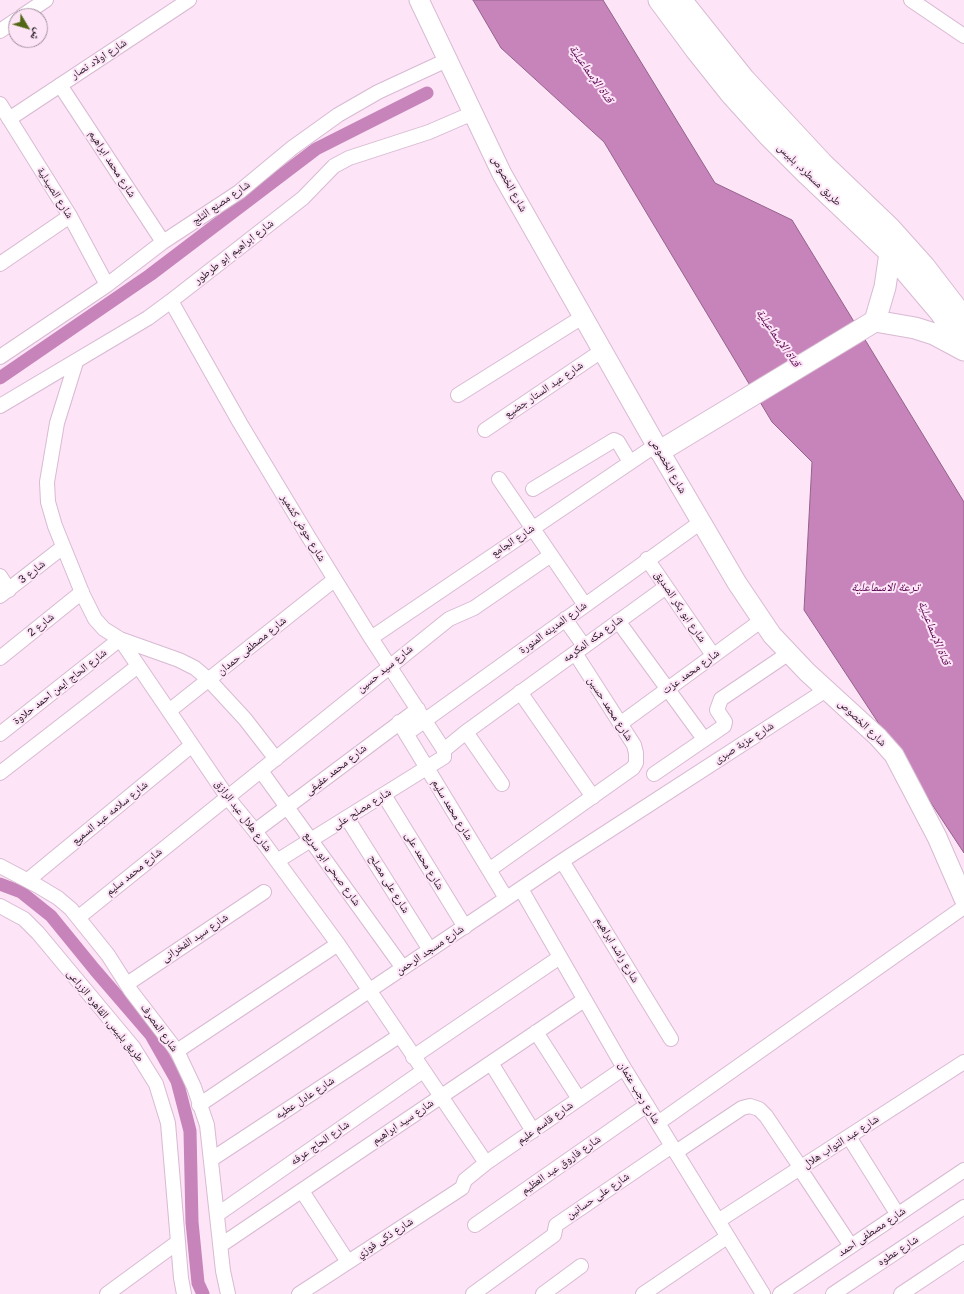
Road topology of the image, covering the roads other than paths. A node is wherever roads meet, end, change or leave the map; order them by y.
1 (46, 0) edge
2 (189, 0) edge
3 (419, 0) edge
4 (659, 0) edge
5 (681, 0) edge
6 (911, 0) edge
7 (34, 8) edge
8 (964, 36) edge
9 (447, 60) junction
10 (60, 85) junction
11 (0, 104) edge
12 (473, 113) junction
13 (9, 119) junction
14 (70, 216) junction
15 (163, 242) junction
16 (890, 252) junction
17 (0, 264) edge
18 (107, 285) junction
19 (171, 301) junction
20 (584, 316) junction
21 (964, 318) edge
22 (874, 322) junction
23 (964, 346) edge
24 (603, 350) junction
25 (964, 350) edge
26 (0, 357) edge
27 (76, 362) junction
28 (458, 395) dead end
29 (0, 406) edge
30 (485, 430) dead end
31 (658, 448) junction
32 (630, 462) junction
33 (499, 478) dead end
34 (533, 489) dead end
35 (701, 522) junction
36 (532, 528) junction
37 (63, 547) junction
38 (551, 555) junction
39 (647, 559) junction
40 (0, 576) edge
41 (334, 580) junction
42 (666, 587) junction
43 (82, 592) junction
44 (4, 593) edge
45 (585, 605) junction
46 (565, 619) junction
47 (762, 620) junction
48 (618, 621) junction
49 (371, 638) junction
50 (120, 639) junction
51 (580, 649) junction
52 (788, 652) junction
53 (713, 655) junction
54 (0, 658) edge
55 (389, 665) junction
56 (138, 666) junction
57 (209, 680) junction
58 (667, 689) junction
59 (826, 690) junction
60 (520, 692) junction
61 (169, 711) junction
62 (422, 714) junction
63 (620, 724) junction
64 (402, 728) junction
65 (466, 732) junction
66 (0, 734) edge
67 (704, 739) junction
68 (192, 745) junction
69 (445, 752) junction
70 (276, 759) junction
71 (427, 768) junction
72 (261, 771) junction
73 (0, 773) edge
74 (654, 774) dead end
75 (502, 784) dead end
76 (384, 795) junction
77 (662, 796) joint
78 (593, 797) junction
79 (228, 798) junction
80 (288, 808) junction
81 (347, 818) junction
82 (255, 831) junction
83 (311, 840) junction
84 (277, 861) junction
85 (562, 861) junction
86 (0, 866) edge
87 (489, 870) junction
88 (28, 880) junction
89 (520, 889) junction
90 (264, 892) dead end
91 (506, 898) junction
92 (964, 899) edge
93 (0, 906) edge
94 (964, 907) edge
95 (79, 917) junction
96 (464, 927) junction
97 (338, 944) junction
98 (430, 950) junction
99 (560, 957) junction
100 (403, 968) junction
101 (127, 984) junction
102 (369, 991) junction
103 (584, 1000) junction
104 (536, 1032) junction
105 (399, 1036) junction
106 (671, 1039) dead end
107 (176, 1051) junction
108 (413, 1056) junction
109 (964, 1062) edge
110 (491, 1063) junction
111 (624, 1068) junction
112 (423, 1071) junction
113 (440, 1097) junction
114 (579, 1099) junction
115 (200, 1105) junction
116 (647, 1105) junction
117 (658, 1123) junction
118 (533, 1131) junction
119 (849, 1137) junction
120 (674, 1149) junction
121 (212, 1159) junction
122 (486, 1163) junction
123 (800, 1168) junction
124 (964, 1170) edge
125 (466, 1178) joint
126 (302, 1191) junction
127 (964, 1207) edge
128 (218, 1214) junction
129 (898, 1215) junction
130 (718, 1221) junction
131 (475, 1225) dead end
132 (727, 1237) junction
133 (178, 1242) junction
134 (221, 1245) junction
135 (851, 1246) junction
136 (964, 1252) edge
137 (348, 1262) junction
138 (581, 1266) dead end
139 (107, 1294) edge
140 (184, 1294) edge
141 (228, 1294) edge
142 (299, 1294) edge
143 (473, 1294) edge
144 (543, 1294) edge
145 (643, 1294) edge
146 (763, 1294) edge
147 (780, 1294) edge
148 (833, 1294) edge
149 (902, 1294) edge

1 - 7 street
2 - 10 street, شارع اولاد نصار
3 - 9 main road, شارع الخصوص
4 - 16 main road, طريق مسطرد, بلبيس
5 - 21 main road, طريق مسطرد, بلبيس
6 - 8 street
9 - 12 main road, شارع الخصوص
9 - 15 street, شارع مصنع الثلج
10 - 13 street, شارع اولاد نصار
10 - 15 street, شارع محمد ابراهيم
11 - 13 street, شارع الصيدلية
12 - 19 street, شارع ابراهيم ابو طرطور
12 - 20 main road, شارع الخصوص
13 - 14 street, شارع الصيدلية
14 - 17 street
14 - 18 street, شارع الصيدلية
15 - 18 street, شارع مصنع الثلج
16 - 22 main road
16 - 23 main road, طريق مسطرد, بلبيس
18 - 26 street, شارع مصنع الثلج
19 - 27 street, شارع ابراهيم ابو طرطور
19 - 41 street, شارع حوض كشمير
20 - 24 main road, شارع الخصوص
20 - 28 street
22 - 25 main road
22 - 31 main road
24 - 30 street, شارع عبد الستار جضيع
24 - 31 main road, شارع الخصوص
27 - 29 street, شارع ابراهيم ابو طرطور
27 - 37 street
31 - 32 street, شارع الجامع
31 - 35 main road, شارع الخصوص
32 - 34 street
32 - 36 street, شارع الجامع
33 - 36 street
35 - 39 street, شارع المدينه المنورة
35 - 47 main road, شارع الخصوص
36 - 38 street
36 - 49 street, شارع الجامع
37 - 43 street
37 - 44 street, شارع 3
38 - 45 street
38 - 55 street, شارع سيد حسين
39 - 42 street, شارع ابو بكر الصديق
39 - 45 street, شارع المدينه المنورة
40 - 44 street
41 - 49 street, شارع حوض كشمير
41 - 57 street, شارع مصطفى حمدان
42 - 48 street, شارع مكه المكرمه
42 - 53 street, شارع ابو بكر الصديق
43 - 50 street
43 - 54 street, شارع 2
45 - 46 street, شارع المدينه المنورة
46 - 51 street, شارع محمد حسين
46 - 62 street, شارع المدينه المنورة
47 - 52 main road, شارع الخصوص
47 - 53 street, شارع محمد عزت
48 - 51 street, شارع مكه المكرمه
48 - 58 street
49 - 55 street, شارع حوض كشمير
50 - 56 street, شارع هلال عبد الرازق
50 - 57 street
50 - 66 street, شارع الحاج ايمن احمد حلاوة
51 - 60 street, شارع مكه المكرمه
51 - 63 street, شارع محمد حسين
52 - 59 main road, شارع الخصوص
52 - 67 street
53 - 58 street, شارع محمد عزت
55 - 62 street, شارع حوض كشمير
55 - 70 street, شارع سيد حسين
56 - 61 street, شارع هلال عبد الرازق
56 - 73 street
57 - 61 street, شارع مصطفى حمدان
57 - 70 street
58 - 63 street, شارع محمد عزت
58 - 67 street
59 - 77 street, شارع عزبة صبرى
59 - 92 main road, شارع الخصوص
60 - 65 street, شارع مكه المكرمه
60 - 78 street
61 - 68 street, شارع هلال عبد الرازق
62 - 64 street, شارع محمد عفيفى
62 - 69 street, شارع حوض كشمير
63 - 78 street, شارع محمد حسين
64 - 71 street, شارع محمد سليم
64 - 80 street, شارع محمد عفيفى
65 - 69 street, شارع مكه المكرمه
65 - 75 street
67 - 74 street
68 - 79 street, شارع هلال عبد الرازق
68 - 88 street, شارع سلامه عبد السميع
69 - 71 street, شارع مصلح على
70 - 72 street, شارع سيد حسين
71 - 76 street, شارع مصلح على
71 - 87 street, شارع محمد سليم
72 - 79 street, شارع سيد حسين
72 - 80 street, شارع صبحى ابو سريع
76 - 81 street, شارع مصلح على
76 - 96 street, شارع محمد على
77 - 85 street, شارع مسجد الرحمن
78 - 87 street
79 - 82 street, شارع هلال عبد الرازق
79 - 95 street, شارع محمد سليم
80 - 82 street, شارع محمد عفيفى
80 - 83 street, شارع صبحى ابو سريع
81 - 83 street, شارع مصلح على
81 - 98 street, شارع على مصلح
82 - 84 street, شارع هلال عبد الرازق
83 - 84 street, شارع مصلح على
83 - 100 street, شارع صبحى ابو سريع
84 - 97 street, شارع هلال عبد الرازق
85 - 89 street, شارع مسجد الرحمن
85 - 106 street, شارع راشد ابراهيم
86 - 88 street, شارع المصرف
87 - 91 street, شارع محمد سليم
88 - 95 street, شارع المصرف
89 - 91 street, شارع مسجد الرحمن
89 - 99 street, شارع رجب عثمان
90 - 101 street, شارع سيد الفخرانى
91 - 96 street, شارع مسجد الرحمن
93 - 133 street, طريق بلبيس, القاهره الزراعى
94 - 117 street
95 - 101 street, شارع المصرف
96 - 98 street, شارع مسجد الرحمن
97 - 102 street, شارع هلال عبد الرازق
97 - 107 street
98 - 100 street, شارع مسجد الرحمن
99 - 103 street, شارع رجب عثمان
99 - 108 street
100 - 102 street, شارع مسجد الرحمن
101 - 107 street, شارع المصرف
102 - 105 street, شارع هلال عبد الرازق
102 - 115 street, شارع مسجد الرحمن
103 - 104 street, شارع سيد ابراهيم
103 - 111 street, شارع رجب عثمان
104 - 110 street, شارع سيد ابراهيم
104 - 114 street
105 - 108 street, شارع هلال عبد الرازق
105 - 121 street, شارع عادل عطيه
107 - 115 street, شارع المصرف
108 - 112 street, شارع هلال عبد الرازق
109 - 119 street, شارع عبد التواب هلال
110 - 113 street, شارع سيد ابراهيم
110 - 118 street
111 - 114 street, شارع قاسم عليم
111 - 116 street, شارع رجب عثمان
112 - 113 street, شارع هلال عبد الرازق
112 - 128 street, شارع الحاج عرفه
113 - 122 street, شارع هلال عبد الرازق
113 - 126 street, شارع سيد ابراهيم
114 - 118 street, شارع قاسم عليم
115 - 121 street, شارع المصرف
116 - 117 street, شارع رجب عثمان
116 - 131 street, شارع فاروق عبد العظيم
117 - 120 street, شارع رجب عثمان
118 - 122 street, شارع قاسم عليم
119 - 123 street, شارع عبد التواب هلال
119 - 129 street
120 - 123 street, شارع على حسانين
120 - 130 street, شارع رجب عثمان
120 - 143 street, شارع على حسانين
121 - 128 street, شارع المصرف
122 - 125 street, شارع قاسم عليم
123 - 130 street, شارع عبد التواب هلال
123 - 135 street
124 - 129 street, شارع مصطفى احمد
125 - 137 street, شارع ذكى فوزي
126 - 134 street, شارع سيد ابراهيم
126 - 137 street
127 - 148 street, شارع عطوه
128 - 134 street, شارع المصرف
129 - 135 street, شارع مصطفى احمد
130 - 132 street, شارع رجب عثمان
132 - 145 street
132 - 146 street, شارع رجب عثمان
133 - 139 street
133 - 140 street, طريق بلبيس, القاهره الزراعى
134 - 141 street, شارع المصرف
135 - 147 street, شارع مصطفى احمد
136 - 149 street
137 - 142 street, شارع ذكى فوزي
138 - 144 street

